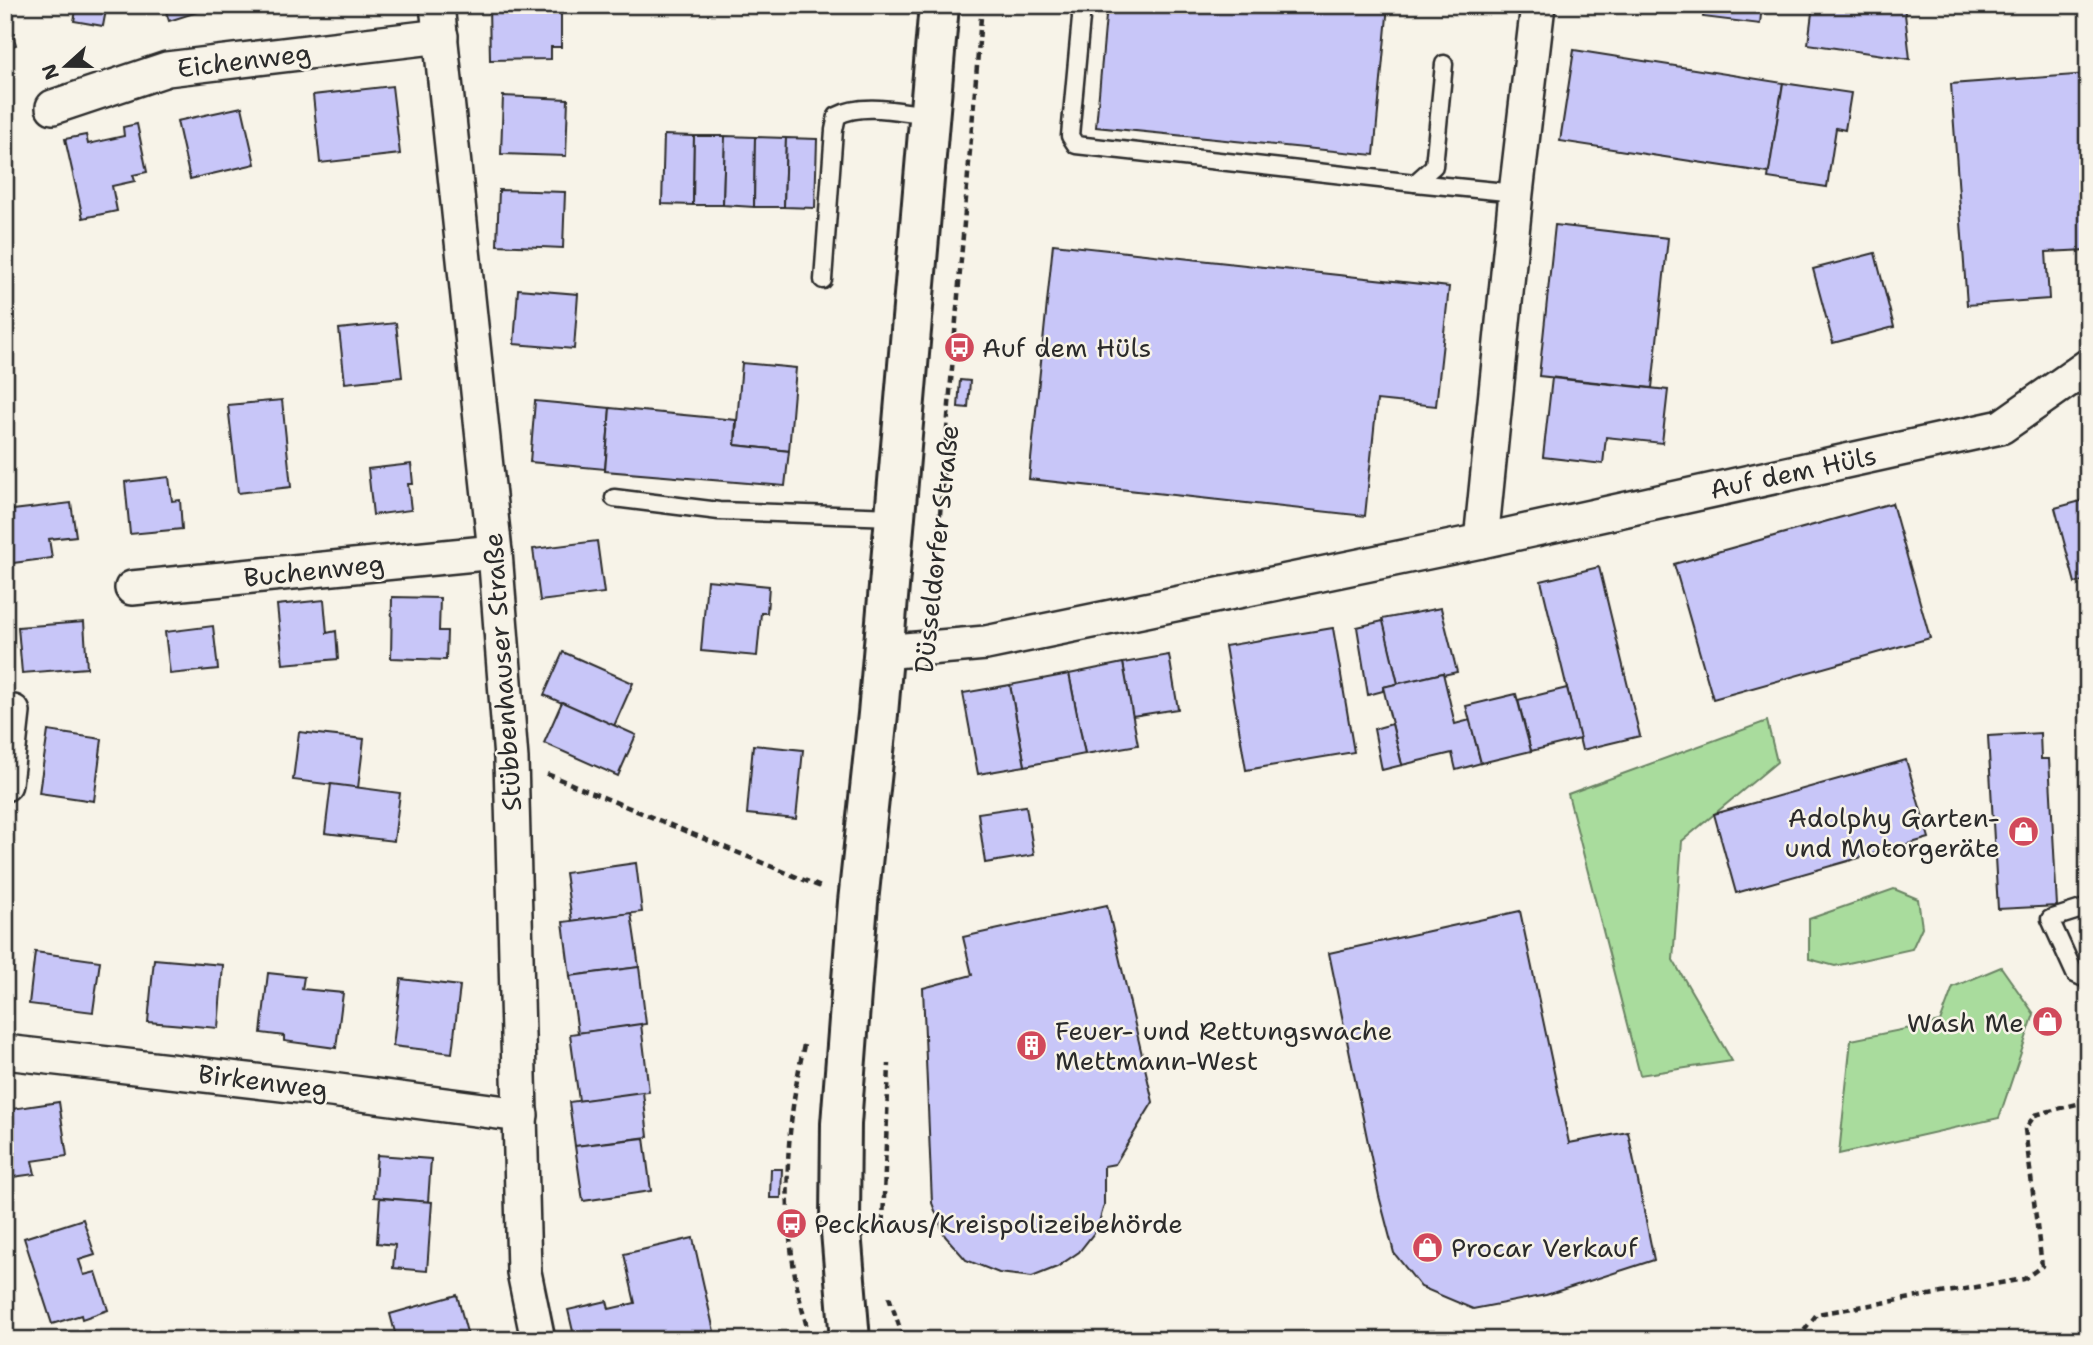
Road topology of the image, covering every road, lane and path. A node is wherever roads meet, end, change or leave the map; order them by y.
1 (939, 5) edge
2 (982, 5) edge
3 (1080, 5) edge
4 (1538, 5) edge
5 (439, 21) edge
6 (1444, 64) dead end
7 (53, 107) dead end
8 (929, 114) junction
9 (1415, 183) junction
10 (1516, 193) junction
11 (822, 280) dead end
12 (2088, 366) edge
13 (614, 498) dead end
14 (895, 517) junction
15 (1481, 541) junction
16 (495, 552) junction
17 (132, 588) dead end
18 (929, 649) junction
19 (882, 652) junction
20 (13, 712) dead end
21 (511, 759) junction
22 (5, 784) edge
23 (825, 889) dead end
24 (2088, 907) edge
25 (2088, 980) edge
26 (5, 1052) edge
27 (889, 1062) dead end
28 (2088, 1101) edge
29 (521, 1115) junction
30 (883, 1231) dead end
31 (887, 1290) dead end
32 (898, 1328) junction
33 (888, 1329) dead end
34 (538, 1340) edge
35 (850, 1340) edge
36 (904, 1340) edge
37 (1797, 1340) edge

1 - 8 main road, Düsseldorfer Straße
2 - 18 path, Düsseldorfer Straße
3 - 9 lane
4 - 10 street
5 - 7 street, Eichenweg
5 - 16 street, Stübbenhauser Straße
6 - 9 lane
8 - 11 lane
8 - 14 main road, Düsseldorfer Straße
9 - 10 lane
10 - 15 street
12 - 15 street, Auf dem Hüls
13 - 14 lane
14 - 19 main road, Düsseldorfer Straße
15 - 18 street, Auf dem Hüls
16 - 17 street, Buchenweg
16 - 21 street, Stübbenhauser Straße
18 - 19 street, Auf dem Hüls
19 - 35 main road, Düsseldorfer Straße
20 - 22 street
21 - 23 path
21 - 29 street, Stübbenhauser Straße
24 - 25 lane
26 - 29 street, Birkenweg
27 - 30 path
28 - 37 path
29 - 34 street, Stübbenhauser Straße
31 - 32 path
32 - 33 path
32 - 36 path

